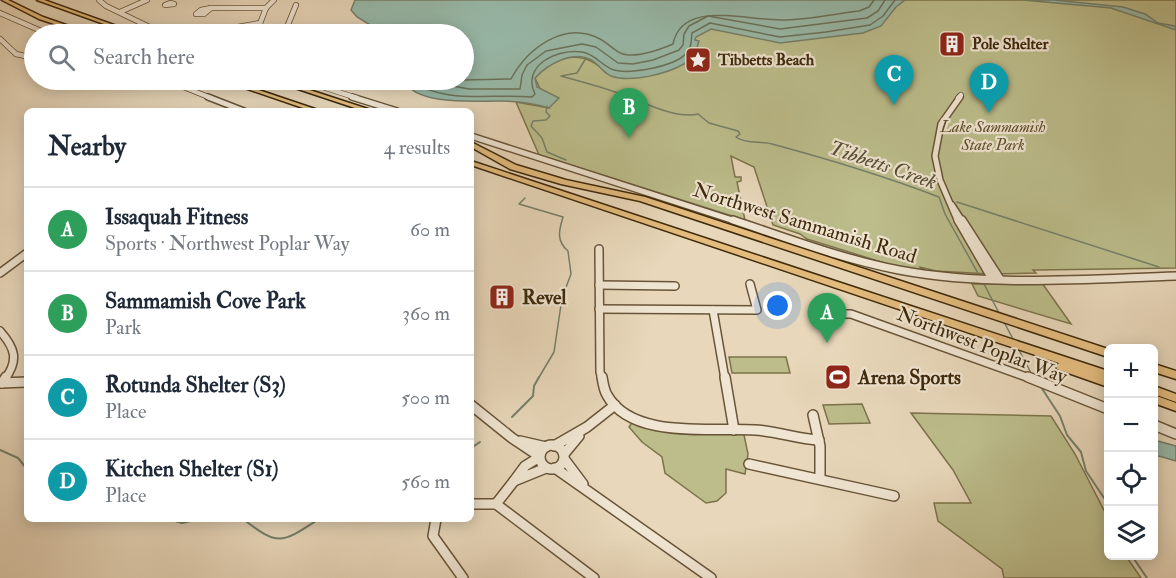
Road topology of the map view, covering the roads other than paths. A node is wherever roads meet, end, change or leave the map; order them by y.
1 (4, 0) edge
2 (39, 0) edge
3 (99, 0) edge
4 (147, 0) edge
5 (273, 0) edge
6 (296, 5) dead end
7 (211, 8) dead end
8 (266, 8) junction
9 (120, 12) junction
10 (0, 13) edge
11 (260, 23) joint
12 (25, 24) edge
13 (60, 24) edge
14 (107, 24) edge
15 (144, 24) edge
16 (251, 24) edge
17 (288, 24) edge
18 (0, 39) edge
19 (24, 56) edge
20 (191, 90) edge
21 (254, 90) edge
22 (305, 90) edge
23 (334, 90) edge
24 (961, 95) dead end
25 (236, 108) edge
26 (309, 108) edge
27 (362, 108) edge
28 (388, 108) edge
29 (474, 137) edge
30 (474, 146) edge
31 (474, 164) edge
32 (599, 249) dead end
33 (24, 255) edge
34 (0, 273) edge
35 (1176, 276) edge
36 (993, 279) junction
37 (750, 284) dead end
38 (599, 285) junction
39 (675, 286) dead end
40 (599, 309) junction
41 (713, 310) junction
42 (843, 314) dead end
43 (0, 331) edge
44 (1104, 349) edge
45 (1024, 350) junction
46 (1158, 363) edge
47 (1176, 368) edge
48 (1158, 369) edge
49 (1104, 374) edge
50 (1176, 375) edge
51 (1104, 381) edge
52 (24, 382) edge
53 (1, 383) edge
54 (1158, 391) edge
55 (1176, 398) edge
56 (1158, 400) edge
57 (615, 405) junction
58 (474, 407) edge
59 (1104, 407) edge
60 (1176, 407) edge
61 (813, 415) dead end
62 (586, 427) junction
63 (1158, 427) edge
64 (734, 430) junction
65 (1176, 434) edge
66 (512, 438) junction
67 (819, 440) junction
68 (550, 446) junction
69 (565, 456) junction
70 (538, 457) junction
71 (749, 464) dead end
72 (551, 468) junction
73 (820, 479) junction
74 (514, 481) junction
75 (586, 488) junction
76 (894, 496) dead end
77 (474, 504) edge
78 (496, 504) junction
79 (435, 522) edge
80 (463, 578) edge
81 (594, 578) edge
82 (711, 578) edge

1 - 13 highway
2 - 14 highway
3 - 9 street
4 - 9 street
5 - 8 street
6 - 17 street
7 - 8 street
8 - 11 street
9 - 15 street
10 - 12 street
11 - 16 street
18 - 19 street
20 - 25 street
21 - 26 highway
22 - 27 highway
23 - 28 street
24 - 36 street
29 - 36 street, Northwest Sammamish Road
30 - 44 highway
31 - 45 highway
32 - 38 street
33 - 34 street
35 - 36 street, Northwest Sammamish Road
37 - 41 street
38 - 39 street
38 - 40 street
40 - 41 street
40 - 57 street
41 - 64 street
42 - 59 street, Northwest Poplar Way
43 - 53 street
45 - 49 highway
45 - 51 highway
46 - 47 highway
48 - 50 highway
52 - 53 street
54 - 55 highway
56 - 60 highway
57 - 62 street
57 - 64 street
58 - 66 street
61 - 67 street
62 - 68 street
62 - 69 street
63 - 65 street
64 - 67 street
66 - 68 street
66 - 70 street
67 - 73 street
68 - 69 street
68 - 70 street
69 - 72 street
69 - 75 street
70 - 72 street
70 - 74 street
71 - 73 street
72 - 74 street
72 - 75 street
73 - 76 street
74 - 78 street
75 - 82 street
77 - 78 street
78 - 81 street
79 - 80 street

